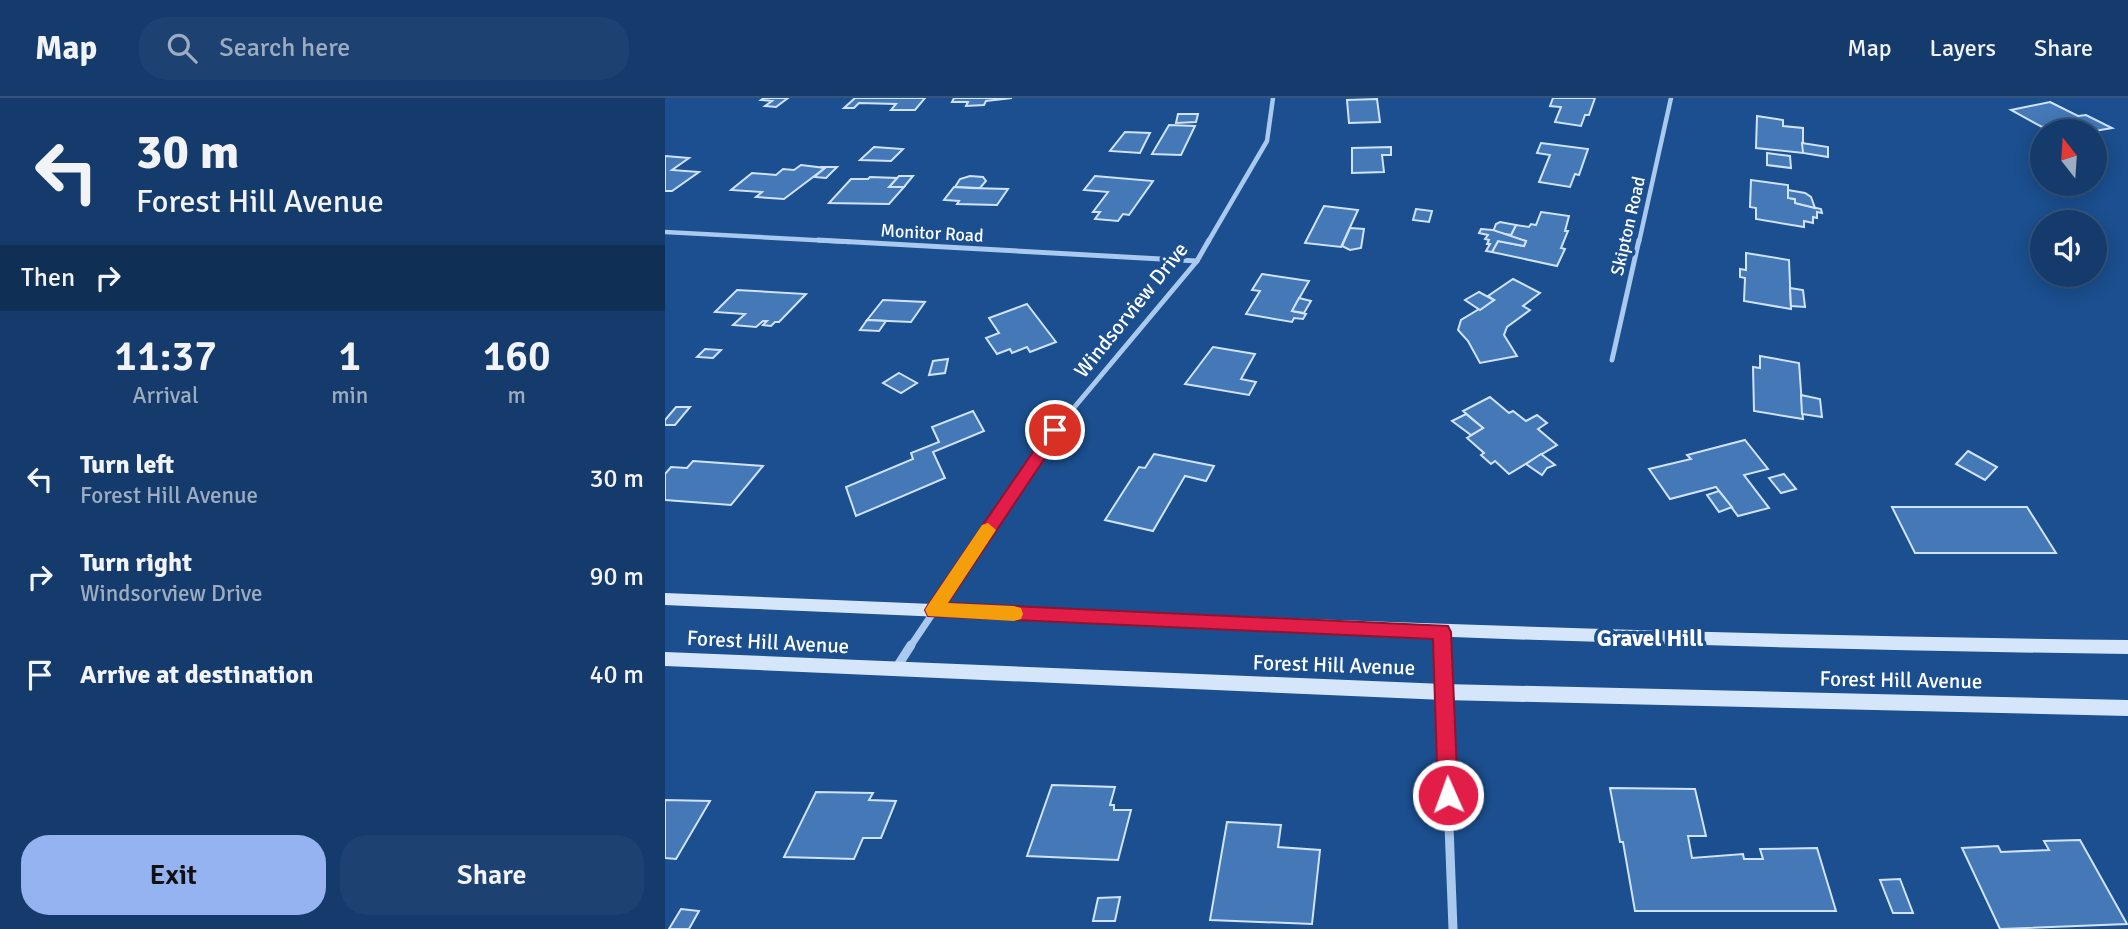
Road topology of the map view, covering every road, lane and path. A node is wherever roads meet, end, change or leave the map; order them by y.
1 (1273, 98) edge
2 (1671, 98) edge
3 (665, 232) edge
4 (1197, 261) junction
5 (1612, 360) dead end
6 (665, 599) edge
7 (934, 610) junction
8 (1442, 632) junction
9 (2128, 647) edge
10 (665, 659) edge
11 (894, 670) junction
12 (1444, 692) junction
13 (2128, 708) edge
14 (1453, 929) edge

1 - 4 street, Windsorview Drive
2 - 5 street, Skipton Road
3 - 4 street, Monitor Road
4 - 7 street, Windsorview Drive
6 - 7 main road, Forest Hill Avenue
7 - 8 main road, Forest Hill Avenue
7 - 11 street, Windsorview Drive
8 - 9 main road, Forest Hill Avenue
8 - 12 street
10 - 11 main road, Forest Hill Avenue
11 - 12 main road, Forest Hill Avenue
12 - 13 main road, Forest Hill Avenue
12 - 14 street

